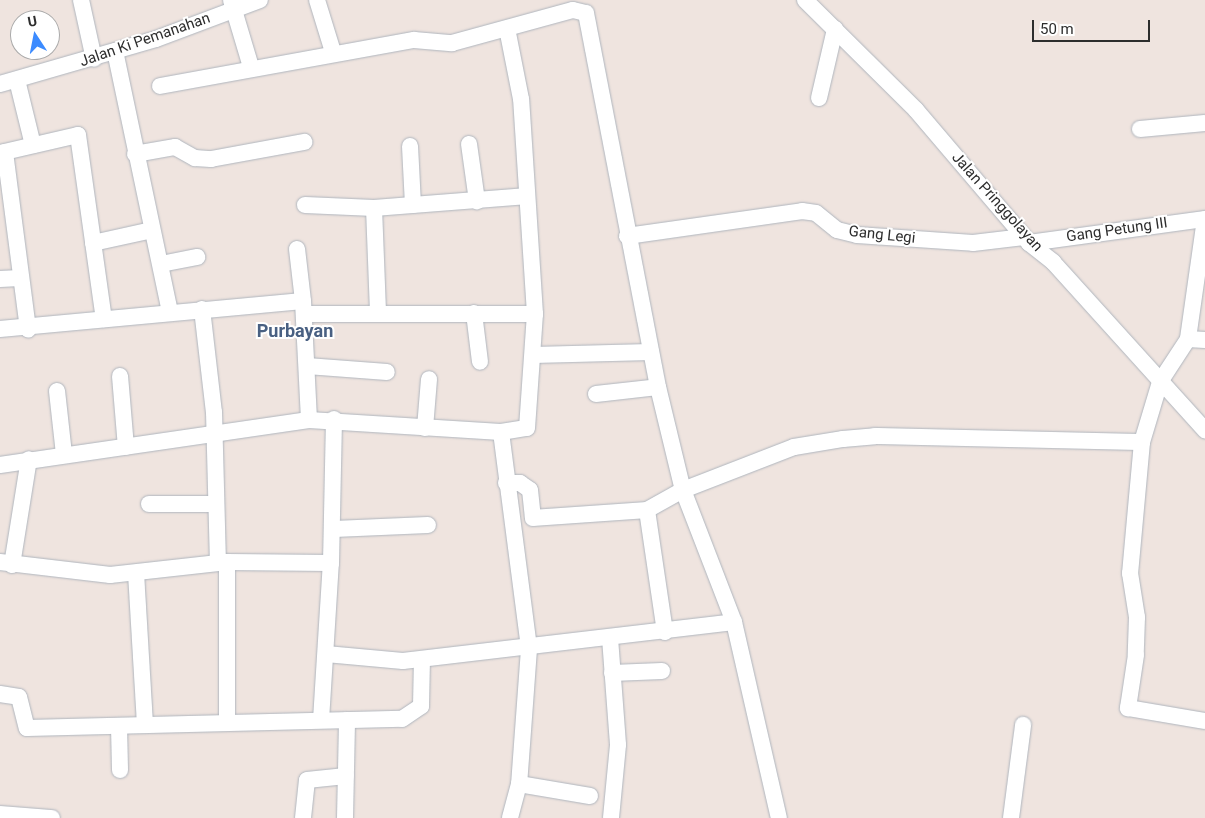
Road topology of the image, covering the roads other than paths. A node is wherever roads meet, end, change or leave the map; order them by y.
1 (82, 0) edge
2 (260, 0) edge
3 (317, 0) edge
4 (805, 0) edge
5 (233, 4) edge
6 (507, 28) junction
7 (835, 29) junction
8 (115, 51) junction
9 (333, 52) junction
10 (94, 58) junction
11 (251, 67) junction
12 (17, 80) junction
13 (0, 84) edge
14 (160, 86) dead end
15 (819, 98) dead end
16 (1205, 123) edge
17 (1140, 129) dead end
18 (304, 142) dead end
19 (469, 144) dead end
20 (33, 145) junction
21 (410, 146) dead end
22 (2, 153) edge
23 (134, 154) junction
24 (525, 196) junction
25 (477, 202) junction
26 (305, 205) dead end
27 (413, 205) junction
28 (374, 208) junction
29 (1205, 219) edge
30 (152, 230) junction
31 (627, 236) junction
32 (1027, 240) junction
33 (93, 243) junction
34 (297, 249) dead end
35 (197, 257) dead end
36 (161, 264) junction
37 (20, 278) junction
38 (0, 280) edge
39 (303, 307) junction
40 (202, 309) junction
41 (170, 311) junction
42 (378, 311) junction
43 (474, 313) junction
44 (535, 314) junction
45 (104, 319) junction
46 (0, 329) edge
47 (28, 330) junction
48 (1188, 339) junction
49 (1205, 340) edge
50 (651, 352) junction
51 (533, 355) junction
52 (480, 362) dead end
53 (307, 366) junction
54 (386, 372) dead end
55 (120, 376) dead end
56 (429, 379) dead end
57 (1160, 382) junction
58 (658, 387) junction
59 (57, 391) dead end
60 (596, 394) dead end
61 (309, 420) junction
62 (334, 420) junction
63 (425, 428) junction
64 (1205, 430) edge
65 (501, 432) junction
66 (215, 436) junction
67 (1142, 442) junction
68 (126, 447) junction
69 (64, 454) junction
70 (29, 459) junction
71 (0, 465) edge
72 (506, 483) junction
73 (683, 490) junction
74 (149, 504) dead end
75 (215, 504) junction
76 (647, 510) junction
77 (428, 525) dead end
78 (334, 529) junction
79 (223, 562) junction
80 (332, 563) junction
81 (6, 564) edge
82 (136, 574) junction
83 (734, 622) junction
84 (665, 632) junction
85 (610, 638) junction
86 (529, 649) junction
87 (326, 654) junction
88 (422, 660) junction
89 (662, 670) dead end
90 (612, 673) junction
91 (0, 694) edge
92 (227, 720) junction
93 (321, 720) junction
94 (347, 720) junction
95 (1205, 721) edge
96 (145, 724) junction
97 (1023, 725) dead end
98 (119, 726) junction
99 (120, 770) dead end
100 (346, 776) junction
101 (519, 784) junction
102 (590, 796) dead end
103 (0, 814) edge
104 (52, 818) edge
105 (303, 818) edge
106 (345, 818) edge
107 (510, 818) edge
108 (611, 818) edge
109 (779, 818) edge
110 (1011, 818) edge

1 - 10 street
2 - 5 street, Jalan Ki Pemanahan
3 - 9 street
4 - 7 street, Jalan Pringgolayan
5 - 8 street, Jalan Ki Pemanahan
5 - 11 street
6 - 9 street
6 - 24 street
6 - 31 street
7 - 15 street
7 - 32 street, Jalan Pringgolayan
8 - 10 street, Jalan Ki Pemanahan
8 - 23 street
9 - 11 street
10 - 12 street, Jalan Ki Pemanahan
11 - 14 street
12 - 13 street, Jalan Ki Pemanahan
12 - 20 street
16 - 17 street
18 - 23 street
19 - 25 street
20 - 22 street
20 - 33 street
21 - 27 street
22 - 37 street
23 - 30 street
24 - 25 street
24 - 44 street
25 - 27 street
26 - 28 street
27 - 28 street
28 - 42 street
29 - 32 street, Gang Petung III
29 - 48 street
30 - 33 street
30 - 36 street
31 - 32 street, Gang Legi
31 - 50 street
32 - 57 street, Jalan Pringgolayan
33 - 45 street
34 - 39 street
35 - 36 street
36 - 41 street
37 - 38 street
37 - 47 street
39 - 40 street
39 - 42 street
39 - 53 street
40 - 41 street
40 - 66 street
41 - 45 street
42 - 43 street
43 - 44 street
43 - 52 street
44 - 51 street
45 - 47 street
46 - 47 street
48 - 49 street
48 - 57 street
50 - 51 street
50 - 58 street
51 - 65 street
53 - 54 street
53 - 61 street
55 - 68 street
56 - 63 street
57 - 64 street, Jalan Pringgolayan
57 - 67 street
58 - 60 street
58 - 73 street
59 - 69 street
61 - 62 street
61 - 66 street
62 - 63 street
62 - 78 street
63 - 65 street
65 - 72 street
66 - 68 street
66 - 75 street
67 - 73 street
67 - 95 street
68 - 69 street
69 - 70 street
70 - 71 street
70 - 81 street
72 - 76 street
72 - 86 street
73 - 76 street
73 - 83 street
74 - 75 street
75 - 79 street
76 - 84 street
77 - 78 street
78 - 80 street
79 - 80 street
79 - 82 street
79 - 92 street
80 - 87 street
81 - 82 street
82 - 96 street
83 - 84 street
83 - 109 street
84 - 85 street
85 - 86 street
85 - 90 street
86 - 88 street
86 - 101 street
87 - 88 street
87 - 93 street
88 - 94 street
89 - 90 street
90 - 108 street
91 - 98 street
92 - 93 street
92 - 96 street
93 - 94 street
94 - 100 street
96 - 98 street
97 - 110 street
98 - 99 street
100 - 105 street
100 - 106 street
101 - 102 street
101 - 107 street
103 - 104 street

